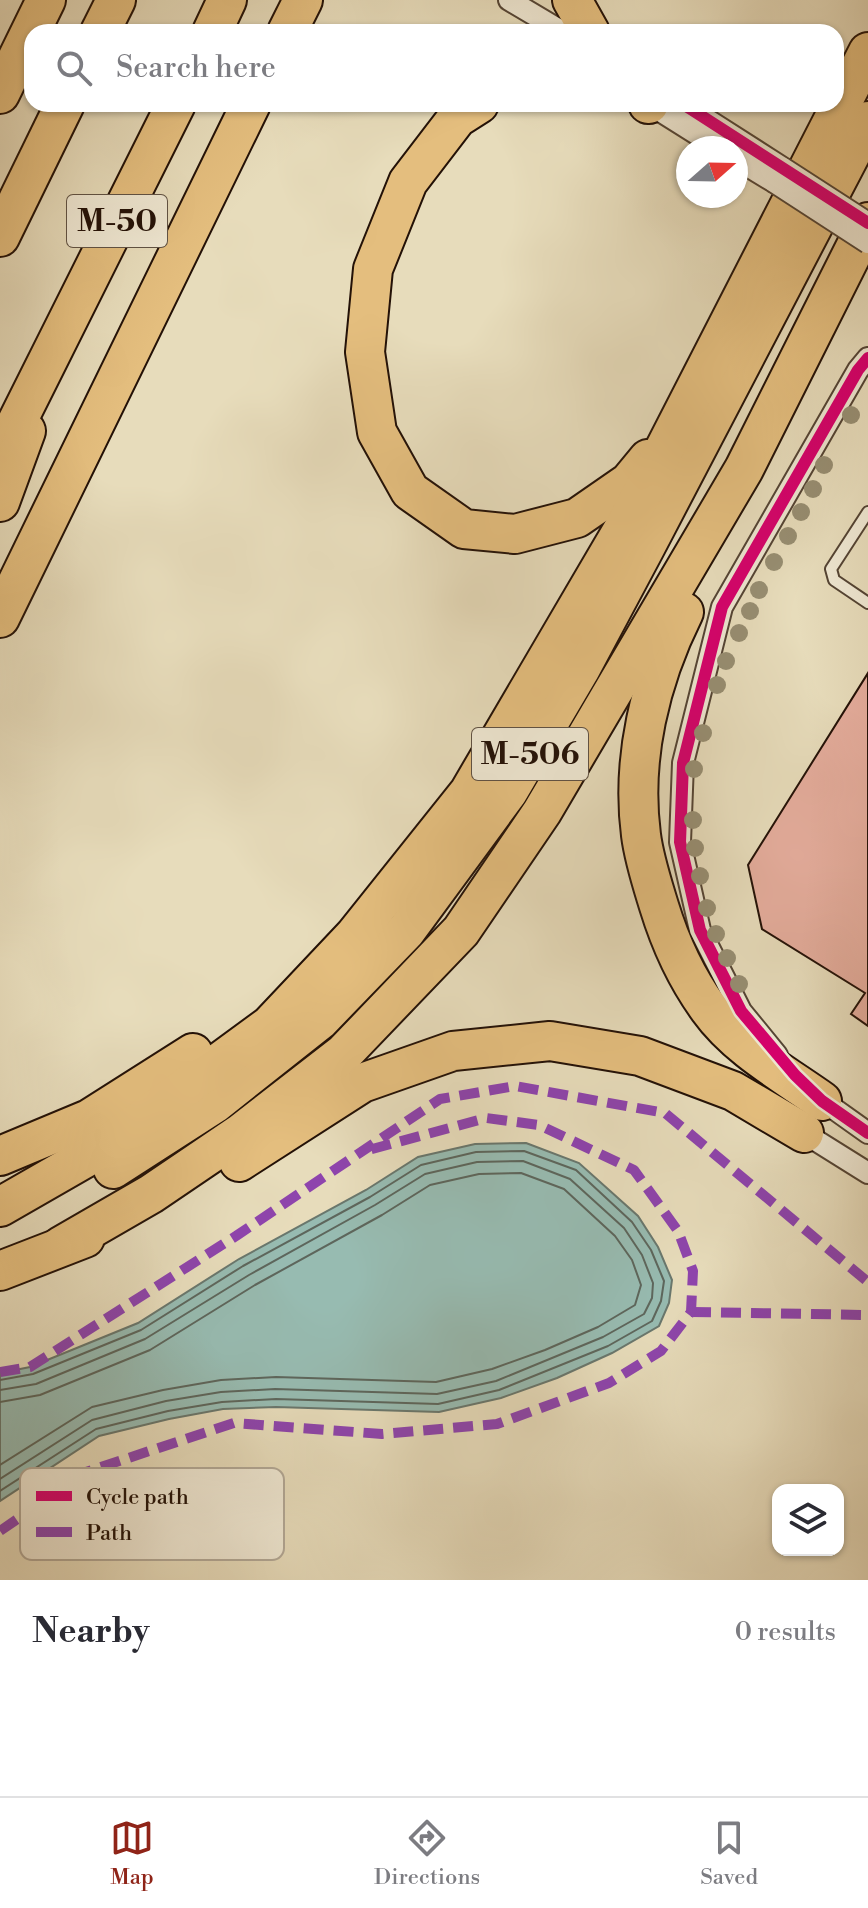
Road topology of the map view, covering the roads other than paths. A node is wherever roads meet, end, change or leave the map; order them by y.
1 (21, 0) edge
2 (46, 0) edge
3 (116, 0) edge
4 (227, 0) edge
5 (303, 0) edge
6 (509, 0) edge
7 (559, 22) edge
8 (34, 24) edge
9 (104, 24) edge
10 (216, 24) edge
11 (291, 24) edge
12 (24, 45) edge
13 (0, 46) edge
14 (868, 52) edge
15 (0, 94) edge
16 (844, 99) edge
17 (61, 112) edge
18 (172, 112) edge
19 (247, 112) edge
20 (466, 112) edge
21 (662, 112) edge
22 (694, 112) edge
23 (837, 112) edge
24 (868, 121) edge
25 (700, 136) edge
26 (748, 164) edge
27 (778, 175) junction
28 (868, 223) edge
29 (0, 237) edge
30 (868, 243) edge
31 (59, 338) junction
32 (868, 358) edge
33 (675, 426) junction
34 (0, 456) edge
35 (744, 469) junction
36 (0, 502) edge
37 (868, 512) edge
38 (868, 603) edge
39 (0, 618) edge
40 (354, 936) junction
41 (813, 1117) junction
42 (868, 1133) edge
43 (0, 1156) edge
44 (868, 1173) edge
45 (0, 1207) edge
46 (0, 1217) edge
47 (61, 1246) junction
48 (0, 1271) edge

1 - 13 highway
2 - 8 highway
3 - 9 highway
4 - 10 highway
5 - 11 highway
6 - 7 street
12 - 15 highway
14 - 16 highway
17 - 29 highway, M-50
18 - 31 highway, M-50
19 - 39 highway
20 - 33 highway
21 - 25 street
22 - 27 street
23 - 33 highway
24 - 46 highway, M-506
26 - 27 street
27 - 28 street, bridge
27 - 30 street, bridge
28 - 35 highway, M-506
31 - 34 highway, M-50
31 - 36 highway
32 - 41 street
33 - 40 highway
35 - 41 highway
35 - 47 highway, M-506
37 - 38 lane
40 - 43 highway
40 - 45 highway
41 - 42 street
41 - 44 street
41 - 47 highway
47 - 48 highway, M-506

